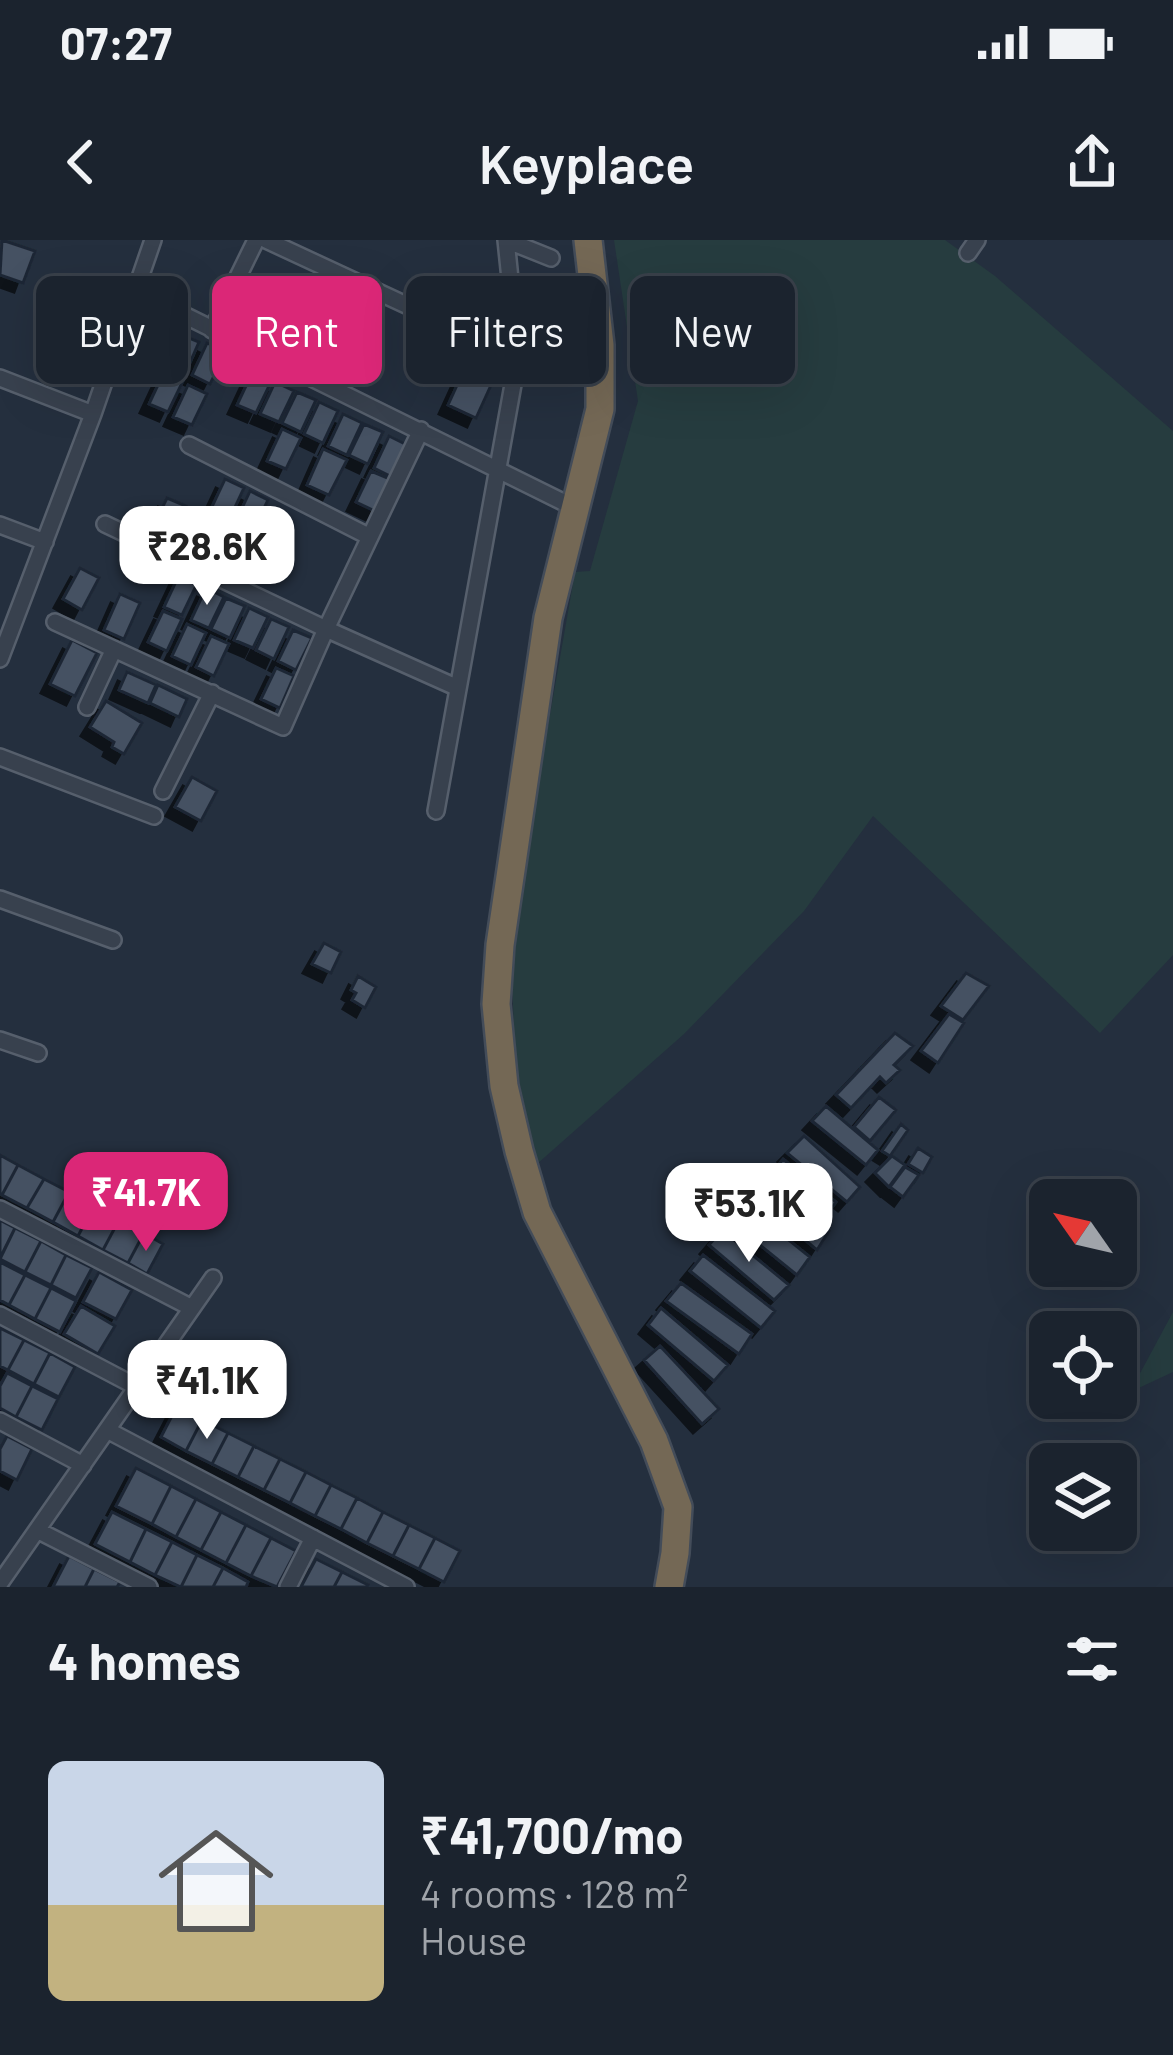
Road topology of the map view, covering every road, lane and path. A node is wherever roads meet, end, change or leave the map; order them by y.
1 (256, 240) edge
2 (266, 240) edge
3 (506, 240) edge
4 (588, 240) edge
5 (150, 241) edge
6 (550, 258) dead end
7 (238, 276) edge
8 (510, 276) edge
9 (406, 305) edge
10 (188, 318) edge
11 (212, 330) edge
12 (0, 378) edge
13 (325, 384) edge
14 (514, 384) edge
15 (93, 414) junction
16 (421, 430) junction
17 (189, 445) dead end
18 (499, 472) junction
19 (577, 509) junction
20 (105, 524) dead end
21 (0, 525) edge
22 (370, 537) junction
23 (45, 542) junction
24 (55, 622) dead end
25 (326, 629) junction
26 (114, 649) junction
27 (0, 659) edge
28 (458, 688) junction
29 (212, 693) junction
30 (87, 707) dead end
31 (0, 757) edge
32 (163, 791) dead end
33 (436, 811) dead end
34 (154, 816) dead end
35 (0, 899) edge
36 (113, 940) dead end
37 (0, 1040) edge
38 (38, 1053) dead end
39 (0, 1210) edge
40 (213, 1278) dead end
41 (192, 1308) junction
42 (0, 1315) edge
43 (137, 1387) junction
44 (0, 1421) edge
45 (107, 1430) junction
46 (83, 1465) junction
47 (37, 1530) junction
48 (313, 1538) junction
49 (0, 1583) edge
50 (149, 1587) edge
51 (287, 1587) edge
52 (406, 1587) edge
53 (669, 1587) edge

1 - 7 street
2 - 9 street
3 - 6 street
3 - 8 street
4 - 19 highway
5 - 15 street
10 - 11 street
12 - 15 street
13 - 16 street
14 - 18 street
15 - 23 street
16 - 18 street
16 - 22 street
17 - 22 street
18 - 19 street
18 - 28 street
19 - 53 highway
20 - 25 street
21 - 23 street
22 - 25 street
23 - 27 street
24 - 26 street
25 - 28 street
25 - 29 street
26 - 29 street
26 - 30 street
28 - 33 street
29 - 32 street
31 - 34 street
35 - 36 street
37 - 38 street
39 - 41 street
40 - 41 street
41 - 43 street
42 - 43 street
43 - 45 street
44 - 46 street
45 - 46 street
45 - 48 street
46 - 47 street
47 - 49 street
47 - 50 street
48 - 51 street
48 - 52 street

